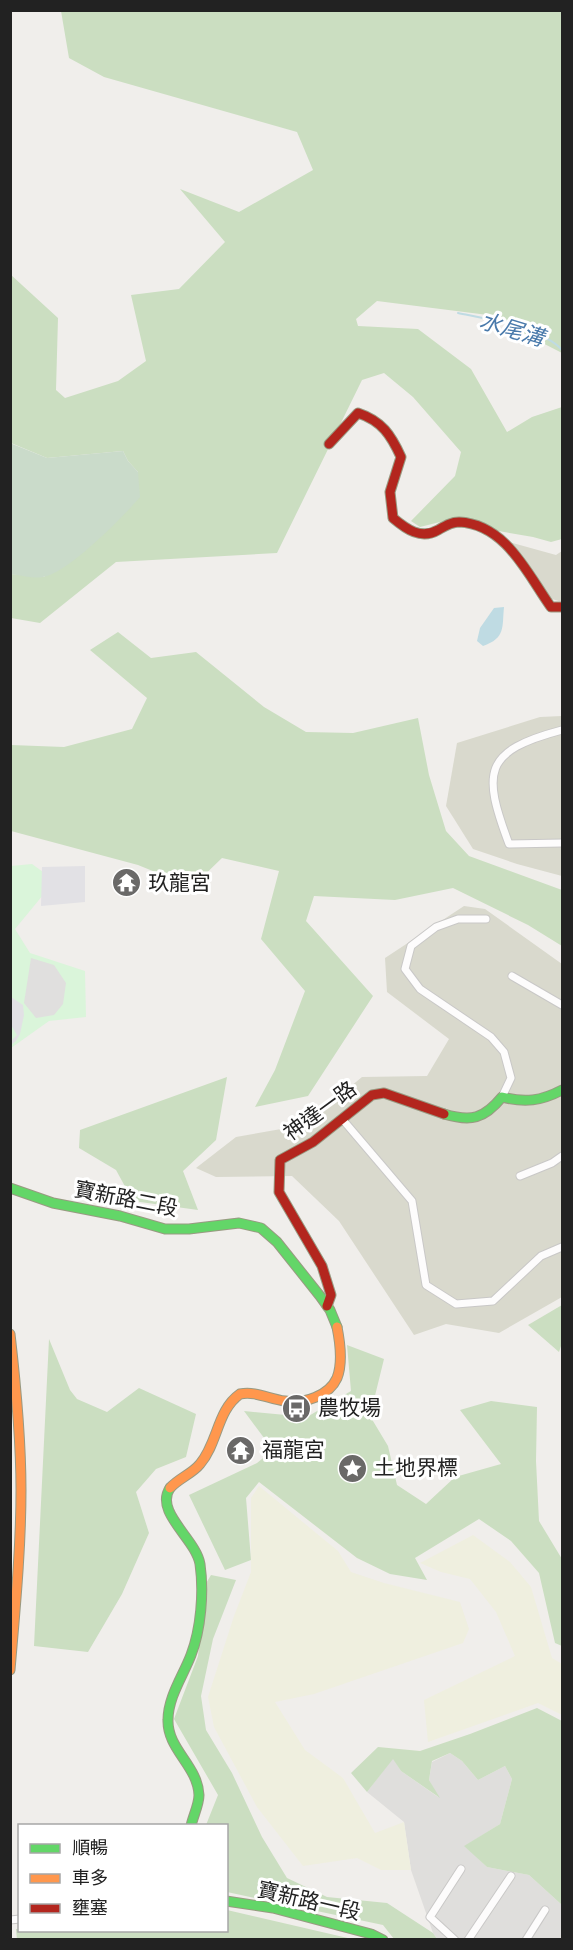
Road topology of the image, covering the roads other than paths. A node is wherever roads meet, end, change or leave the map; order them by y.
1 (329, 444) dead end
2 (562, 607) edge
3 (562, 730) edge
4 (562, 843) edge
5 (486, 919) dead end
6 (512, 976) dead end
7 (562, 1005) edge
8 (562, 1090) edge
9 (502, 1097) junction
10 (343, 1120) junction
11 (562, 1156) edge
12 (520, 1176) dead end
13 (10, 1188) edge
14 (562, 1247) edge
15 (327, 1306) junction
16 (10, 1334) edge
17 (10, 1670) edge
18 (192, 1824) edge
19 (461, 1869) dead end
20 (511, 1876) dead end
21 (228, 1901) edge
22 (545, 1910) dead end
23 (383, 1940) edge
24 (454, 1940) edge
25 (468, 1940) edge
26 (526, 1940) edge

1 - 2 main road
3 - 4 street
5 - 9 street
6 - 7 street
8 - 9 main road
9 - 10 main road, 神達一路
10 - 14 street
10 - 15 main road, 神達一路
11 - 12 street
13 - 15 main road, 寶新路二段
15 - 18 main road, 寶新路二段
16 - 17 main road
19 - 24 street
20 - 25 street
21 - 23 main road, 寶新路一段
22 - 26 street

